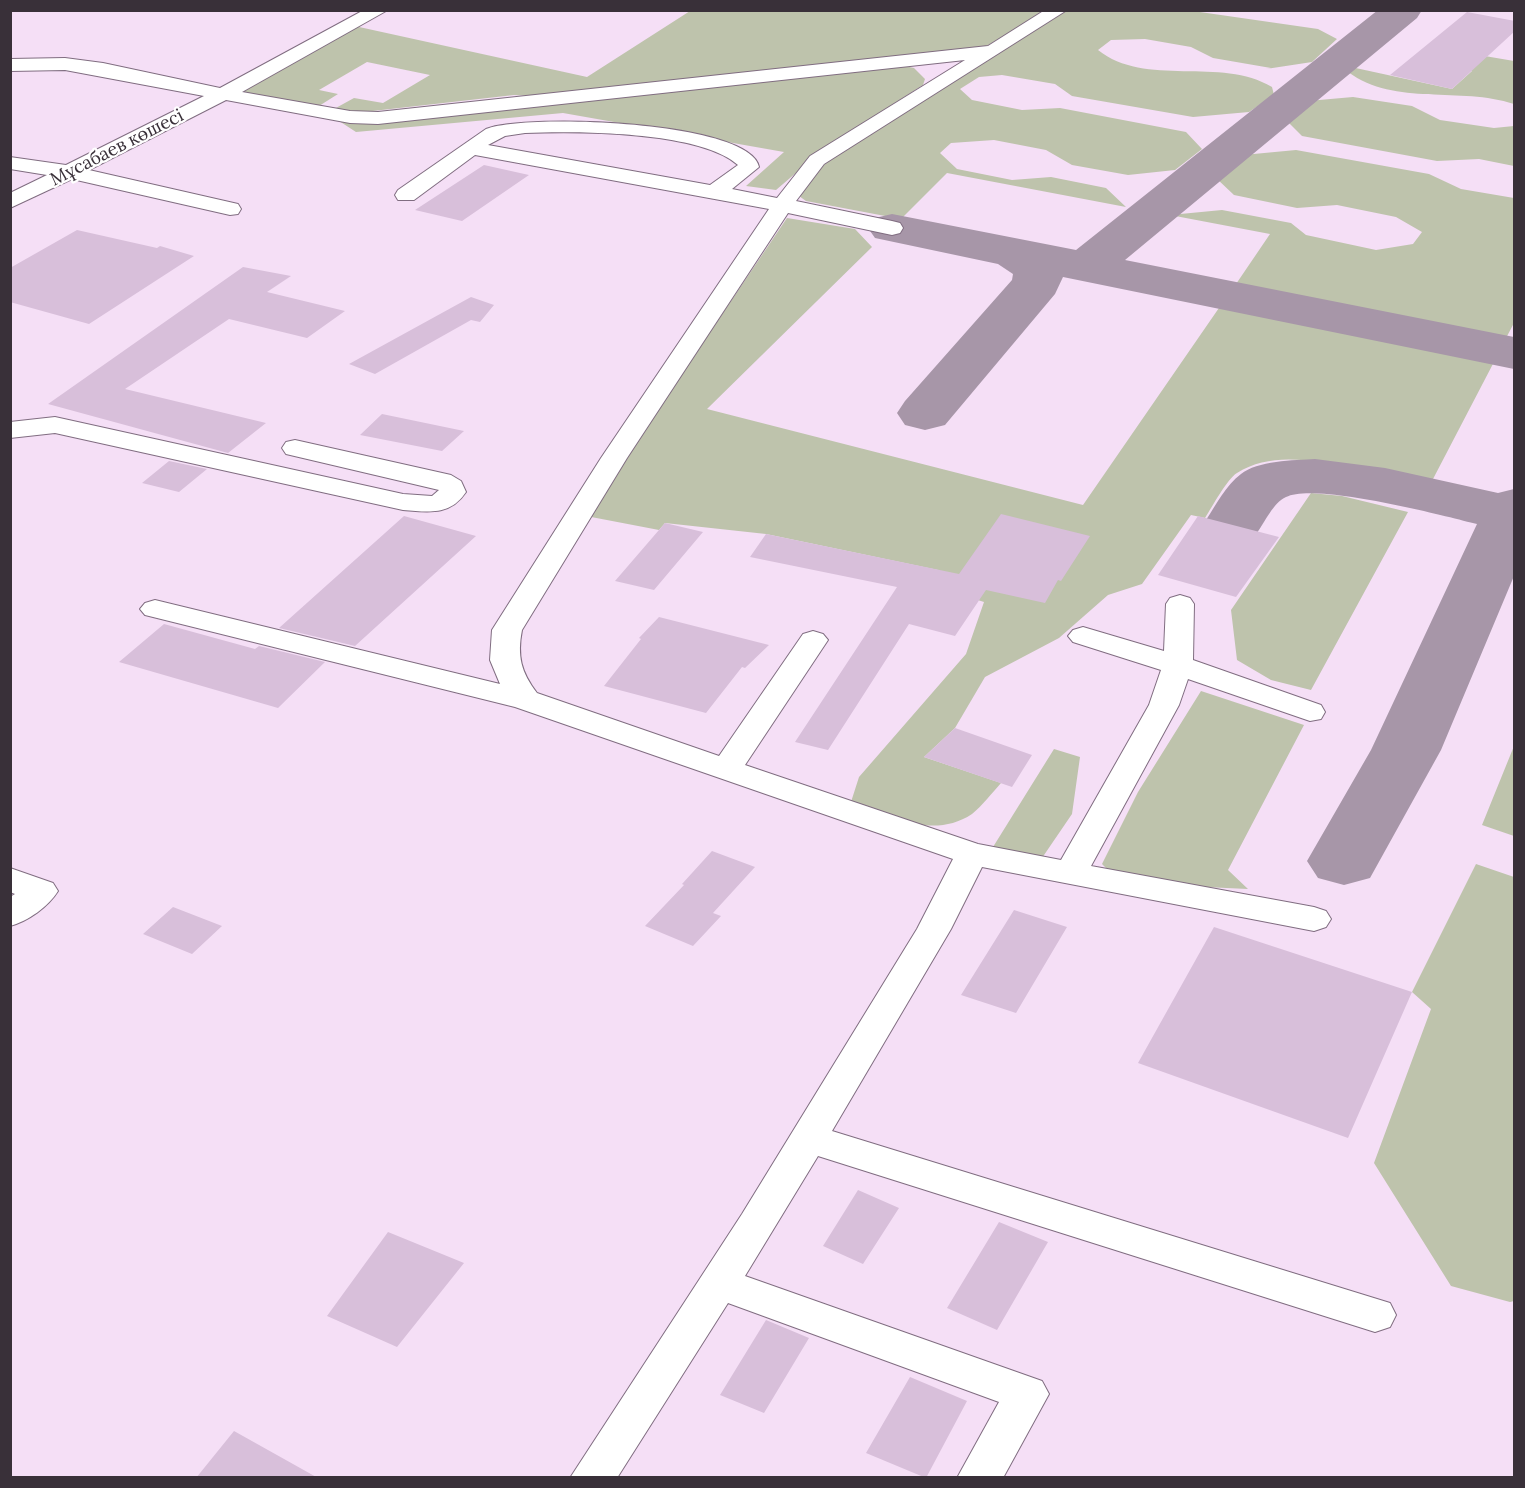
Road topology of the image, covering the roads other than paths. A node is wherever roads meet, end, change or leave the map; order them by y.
1 (1058, 10) edge
2 (377, 11) edge
3 (991, 51) junction
4 (10, 65) edge
5 (223, 93) junction
6 (348, 96) dead end
7 (324, 112) junction
8 (471, 148) junction
9 (10, 163) edge
10 (69, 172) junction
11 (714, 193) junction
12 (406, 195) dead end
13 (10, 202) edge
14 (782, 205) junction
15 (230, 209) dead end
16 (892, 228) dead end
17 (10, 430) edge
18 (296, 448) dead end
19 (1180, 604) dead end
20 (155, 609) dead end
21 (1083, 636) dead end
22 (813, 640) dead end
23 (1178, 665) junction
24 (526, 700) junction
25 (1311, 712) dead end
26 (726, 769) junction
27 (972, 854) junction
28 (1070, 874) junction
29 (26, 885) edge
30 (10, 915) edge
31 (1314, 919) dead end
32 (808, 1138) junction
33 (719, 1283) junction
34 (1375, 1315) dead end
35 (592, 1478) edge
36 (979, 1478) edge

1 - 3 street
2 - 5 street, Мұсабаев көшесі
3 - 7 street
3 - 14 street
4 - 5 street
5 - 7 street
5 - 10 street, Мұсабаев көшесі
6 - 7 street
8 - 11 street
8 - 11 street
8 - 12 street
9 - 10 street
10 - 13 street, Мұсабаев көшесі
10 - 15 street
11 - 14 street
14 - 16 street
14 - 24 street
17 - 18 street
19 - 23 street
20 - 24 street
21 - 23 street
22 - 26 street
23 - 25 street
23 - 28 street
24 - 26 street
26 - 27 street
27 - 28 street
27 - 32 street
28 - 31 street
29 - 30 street
32 - 33 street
32 - 34 street
33 - 35 street
33 - 36 street

